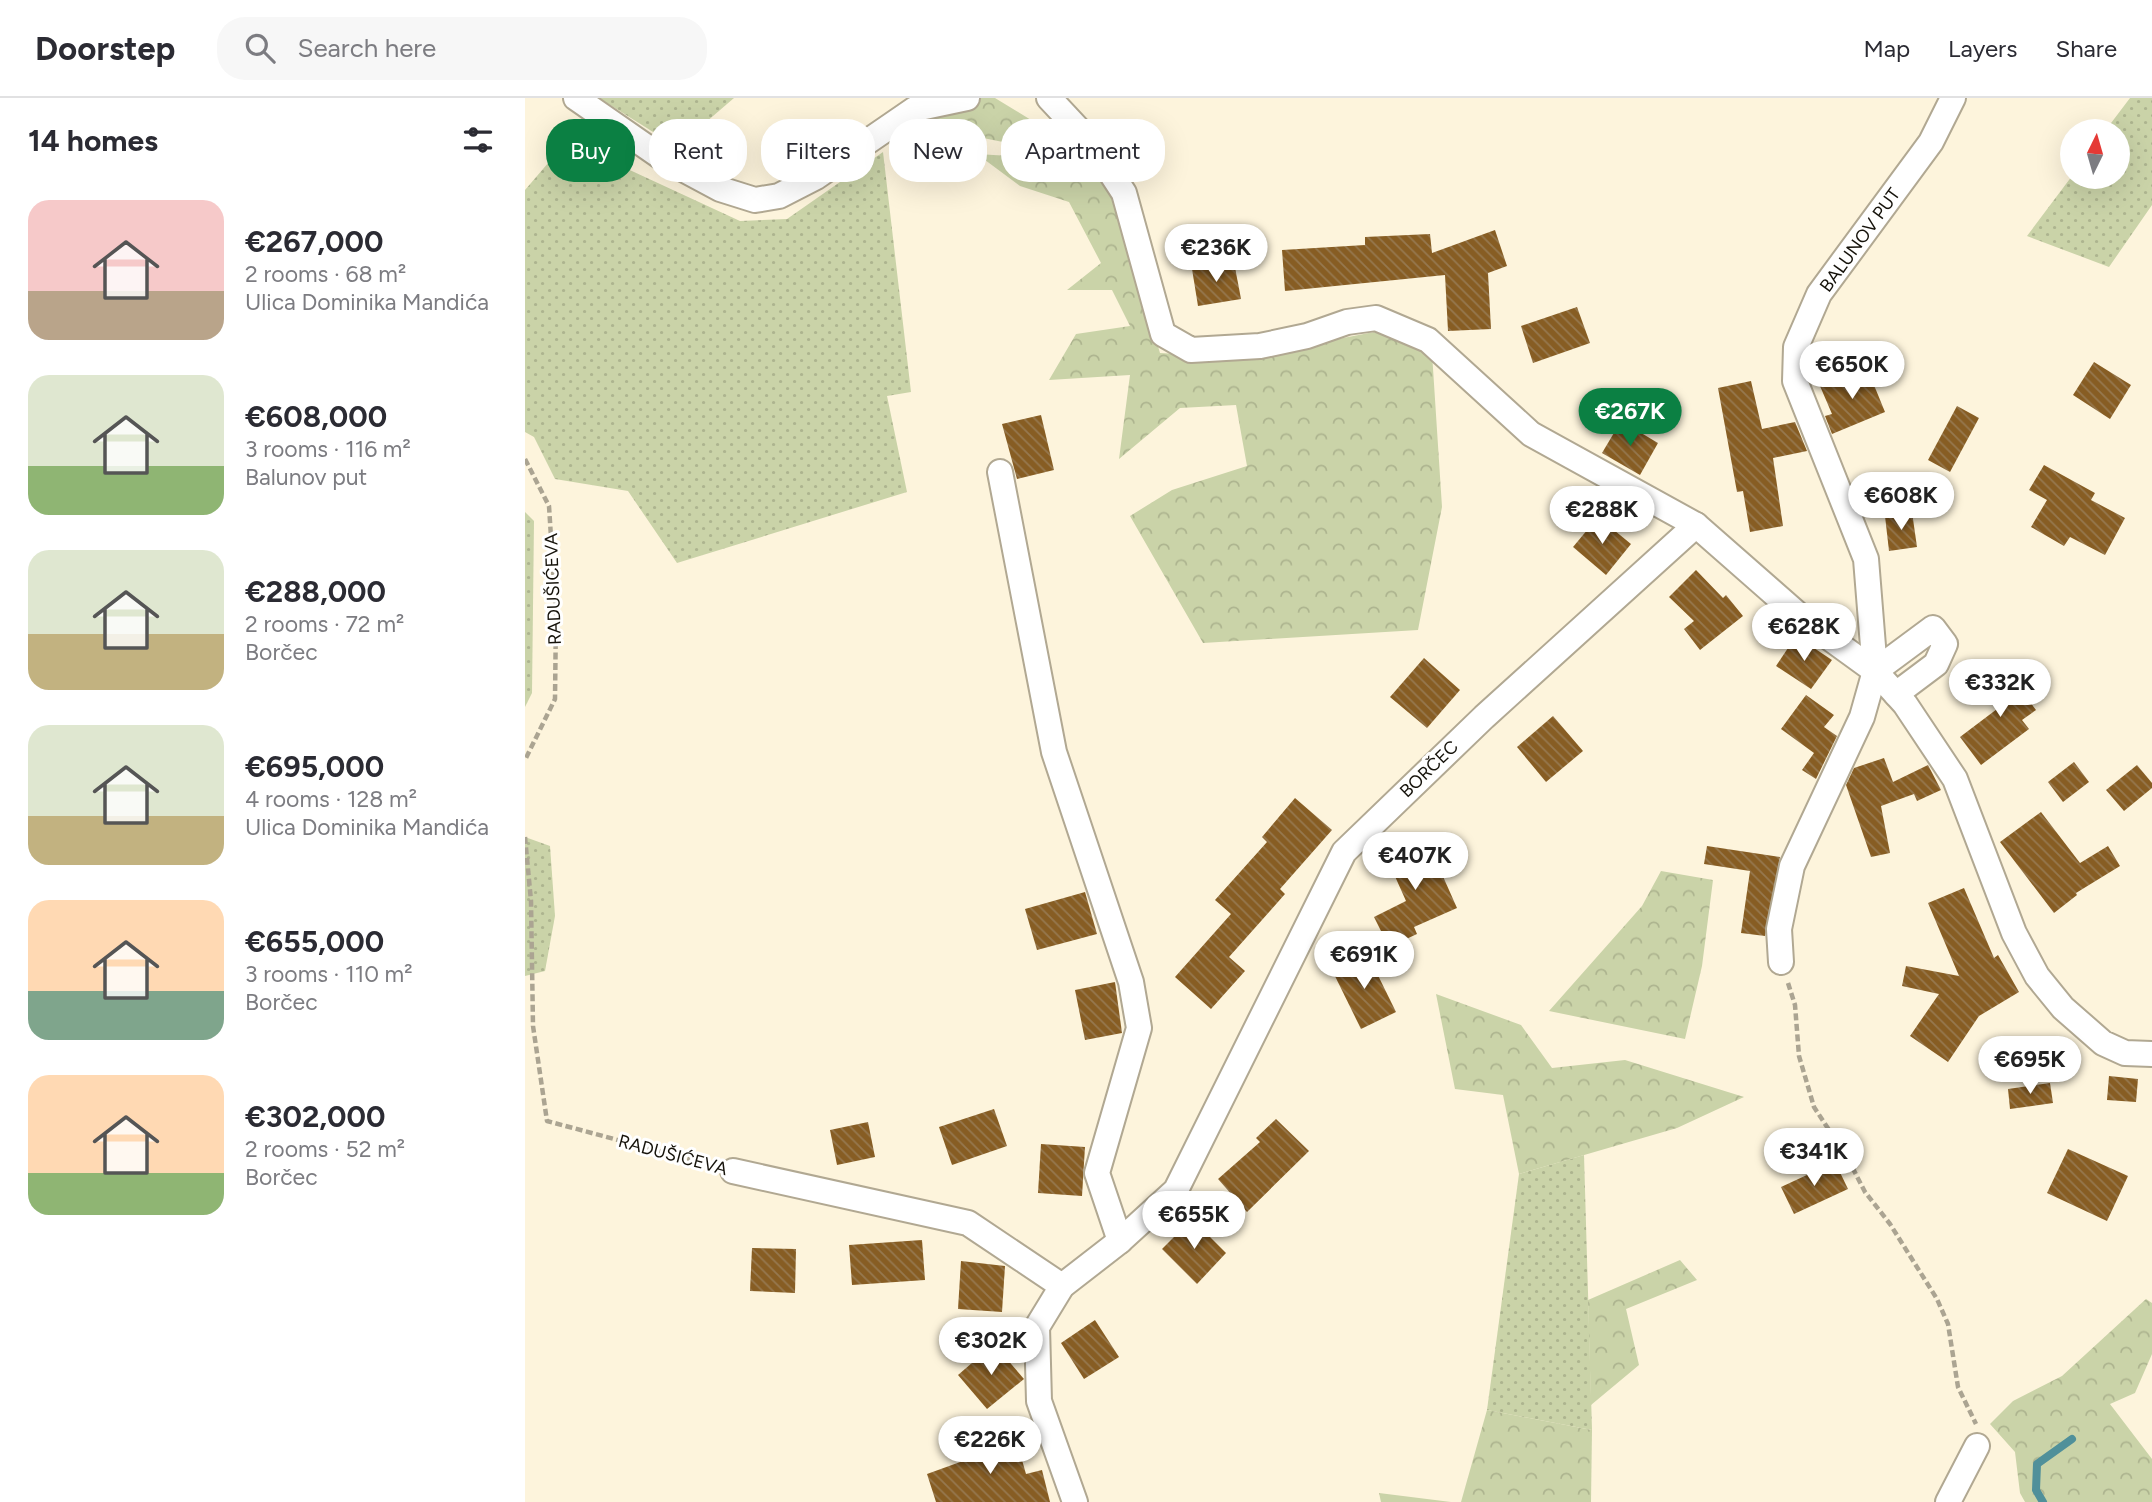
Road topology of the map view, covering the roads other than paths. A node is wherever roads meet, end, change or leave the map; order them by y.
1 (576, 98) edge
2 (967, 98) edge
3 (1049, 98) edge
4 (1953, 98) edge
5 (1000, 472) dead end
6 (1696, 525) junction
7 (1875, 671) junction
8 (1896, 694) junction
9 (1781, 962) road end
10 (2152, 1054) edge
11 (733, 1171) road end
12 (1120, 1241) junction
13 (1062, 1286) junction
14 (1977, 1446) road end
15 (1075, 1502) edge
16 (1948, 1502) edge

1 - 2 street
3 - 6 street
4 - 7 street, BALUNOV PUT
5 - 12 street
6 - 7 street
6 - 12 street, BORČEC
7 - 8 street
7 - 8 street
7 - 9 street
8 - 10 street
11 - 13 street, RADUŠIĆEVA
12 - 13 street, BORČEC
13 - 15 street, BORČEC
14 - 16 street

